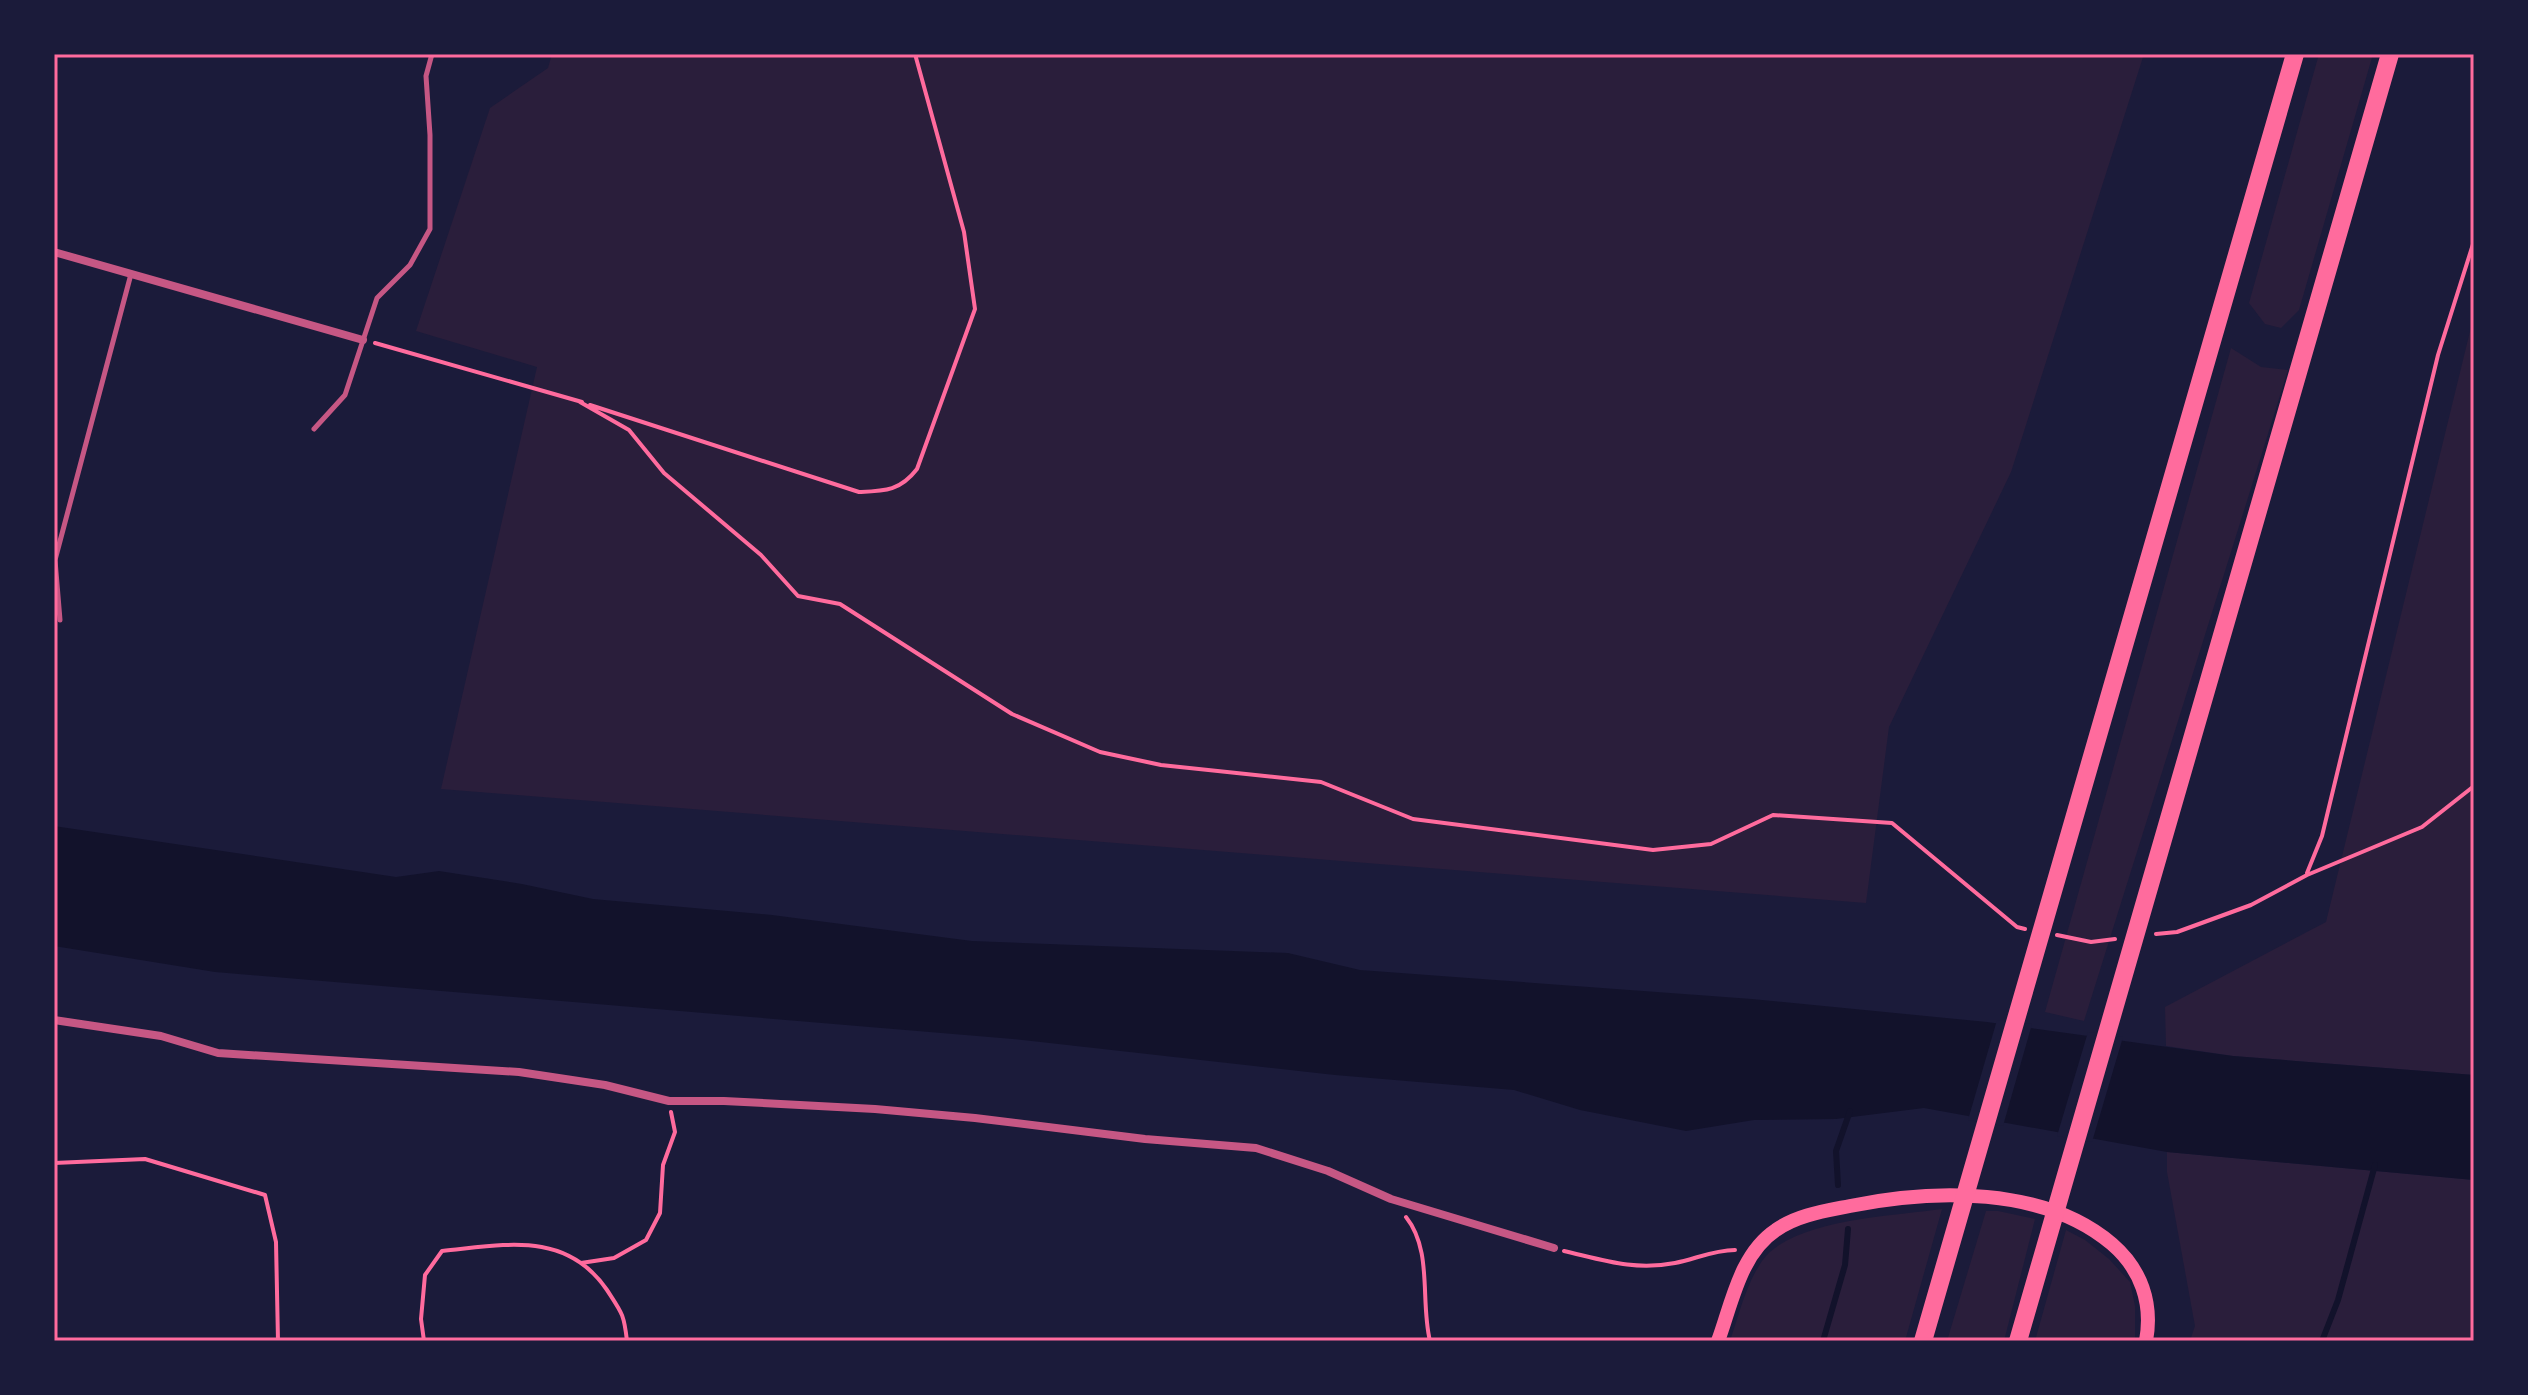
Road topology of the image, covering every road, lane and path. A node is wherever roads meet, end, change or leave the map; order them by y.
1 (432, 54) edge
2 (915, 54) edge
3 (2295, 54) edge
4 (2390, 54) edge
5 (2474, 241) edge
6 (54, 252) edge
7 (131, 274) junction
8 (363, 340) junction
9 (580, 402) junction
10 (314, 429) dead end
11 (60, 620) dead end
12 (2474, 786) edge
13 (2307, 875) junction
14 (2032, 930) dead end
15 (2047, 933) dead end
16 (2148, 935) dead end
17 (2120, 939) dead end
18 (54, 1020) edge
19 (669, 1101) junction
20 (54, 1163) edge
21 (1391, 1199) junction
22 (1554, 1248) joint
23 (1754, 1250) junction
24 (579, 1263) junction
25 (278, 1341) edge
26 (424, 1341) edge
27 (627, 1341) edge
28 (1430, 1341) edge
29 (1718, 1341) edge
30 (1923, 1341) edge
31 (2018, 1341) edge
32 (2146, 1341) edge

1 - 8 lane
2 - 9 path
3 - 30 highway
4 - 31 highway
5 - 13 path
6 - 7 street
7 - 8 street
7 - 11 lane
8 - 9 path
8 - 10 lane
9 - 14 path
12 - 13 path
13 - 16 path
15 - 17 path
18 - 19 street
19 - 21 street
19 - 24 path
20 - 25 path
21 - 22 street
21 - 28 path
22 - 23 path
23 - 29 main road
23 - 32 main road
24 - 26 path
24 - 27 path

